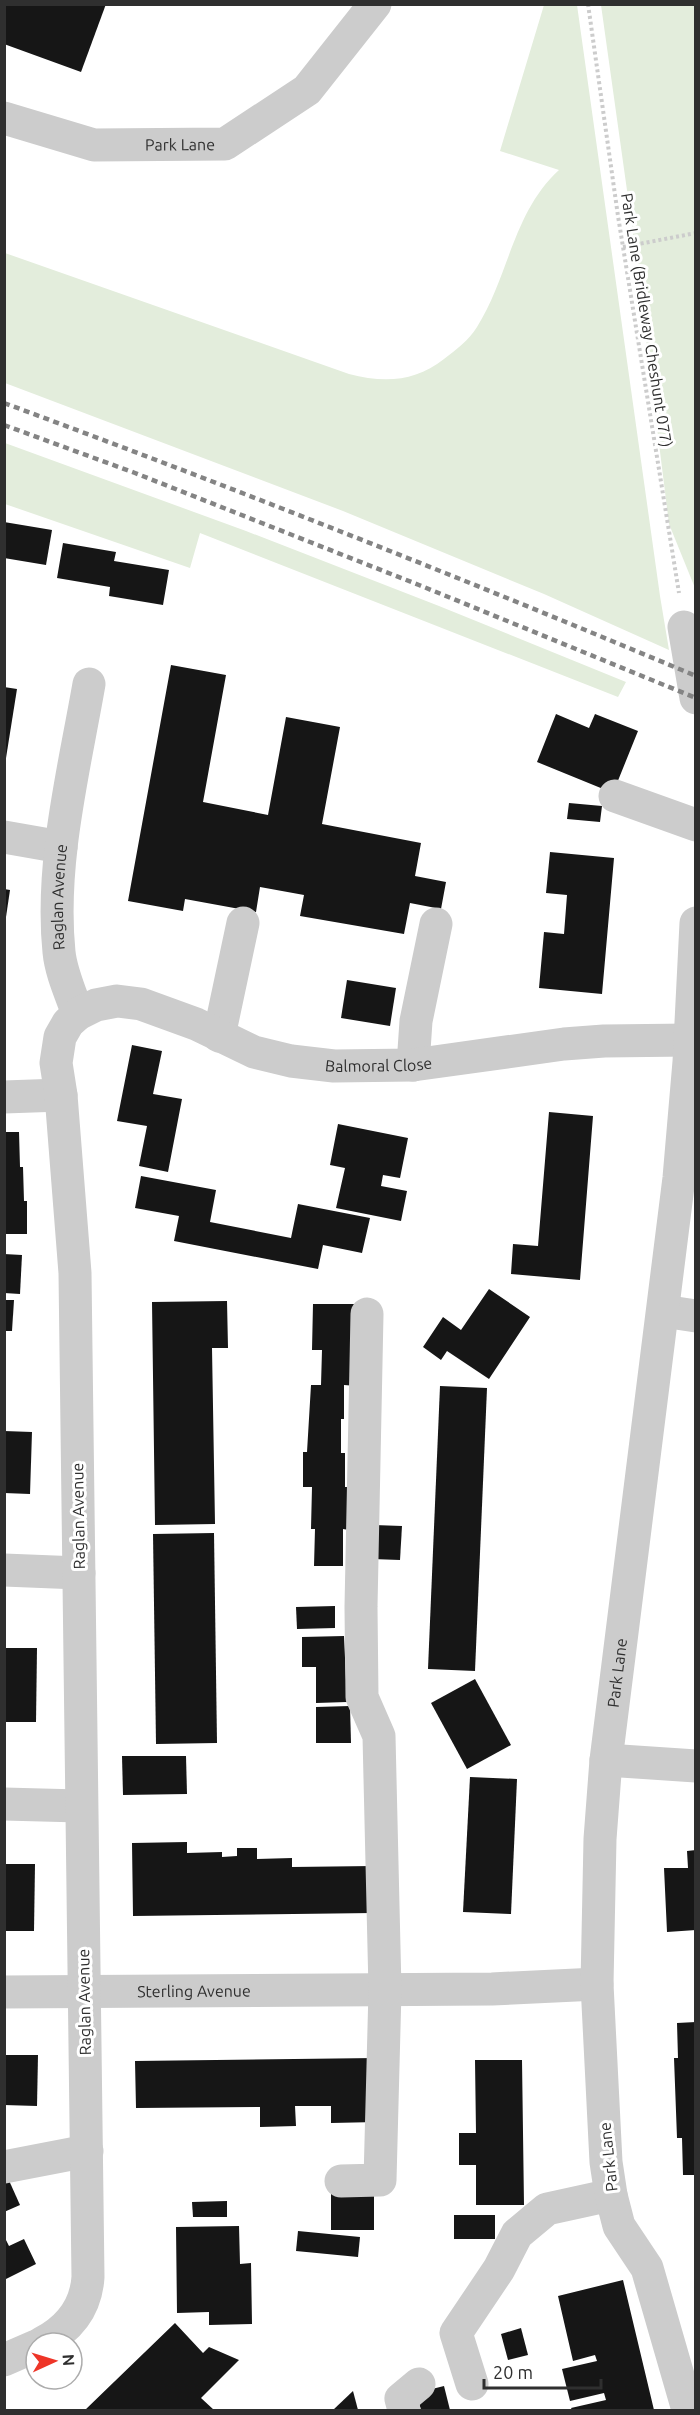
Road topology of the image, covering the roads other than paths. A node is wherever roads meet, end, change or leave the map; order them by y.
1 (375, 4) edge
2 (4, 118) edge
3 (684, 627) road end
4 (89, 684) dead end
5 (696, 698) edge
6 (615, 796) dead end
7 (696, 825) edge
8 (4, 837) edge
9 (61, 847) junction
10 (243, 923) dead end
11 (696, 923) edge
12 (436, 924) dead end
13 (78, 1014) junction
14 (219, 1036) junction
15 (692, 1055) edge
16 (413, 1065) junction
17 (61, 1095) junction
18 (4, 1097) edge
19 (663, 1311) junction
20 (367, 1314) dead end
21 (696, 1316) edge
22 (4, 1570) edge
23 (79, 1573) junction
24 (606, 1760) junction
25 (696, 1766) edge
26 (4, 1804) edge
27 (80, 1806) junction
28 (597, 1984) junction
29 (84, 1990) junction
30 (385, 1990) junction
31 (4, 1992) edge
32 (87, 2151) junction
33 (4, 2167) edge
34 (341, 2181) dead end
35 (611, 2195) junction
36 (62, 2331) edge
37 (24, 2351) edge
38 (4, 2360) edge
39 (472, 2384) dead end
40 (688, 2410) edge

1 - 2 street, Park Lane
3 - 5 street
4 - 9 street, Raglan Avenue
6 - 7 street
8 - 9 street
9 - 13 street, Raglan Avenue
10 - 14 street
11 - 15 street, Park Lane
12 - 16 street
13 - 14 street, Balmoral Close
13 - 17 street, Raglan Avenue
14 - 16 street, Balmoral Close
15 - 16 street, Balmoral Close
15 - 19 street, Park Lane
17 - 18 street
17 - 23 street, Raglan Avenue
19 - 21 street
19 - 24 street, Park Lane
20 - 30 street
22 - 23 street
23 - 27 street, Raglan Avenue
24 - 25 street
24 - 28 street, Park Lane
26 - 27 street
27 - 29 street, Raglan Avenue
28 - 30 street, Sterling Avenue
28 - 35 street, Park Lane
29 - 30 street, Sterling Avenue
29 - 31 street, Sterling Avenue
29 - 32 street, Raglan Avenue
30 - 34 street
32 - 33 street
32 - 36 street, Raglan Avenue
35 - 39 street
35 - 40 street, Park Lane
37 - 38 street

